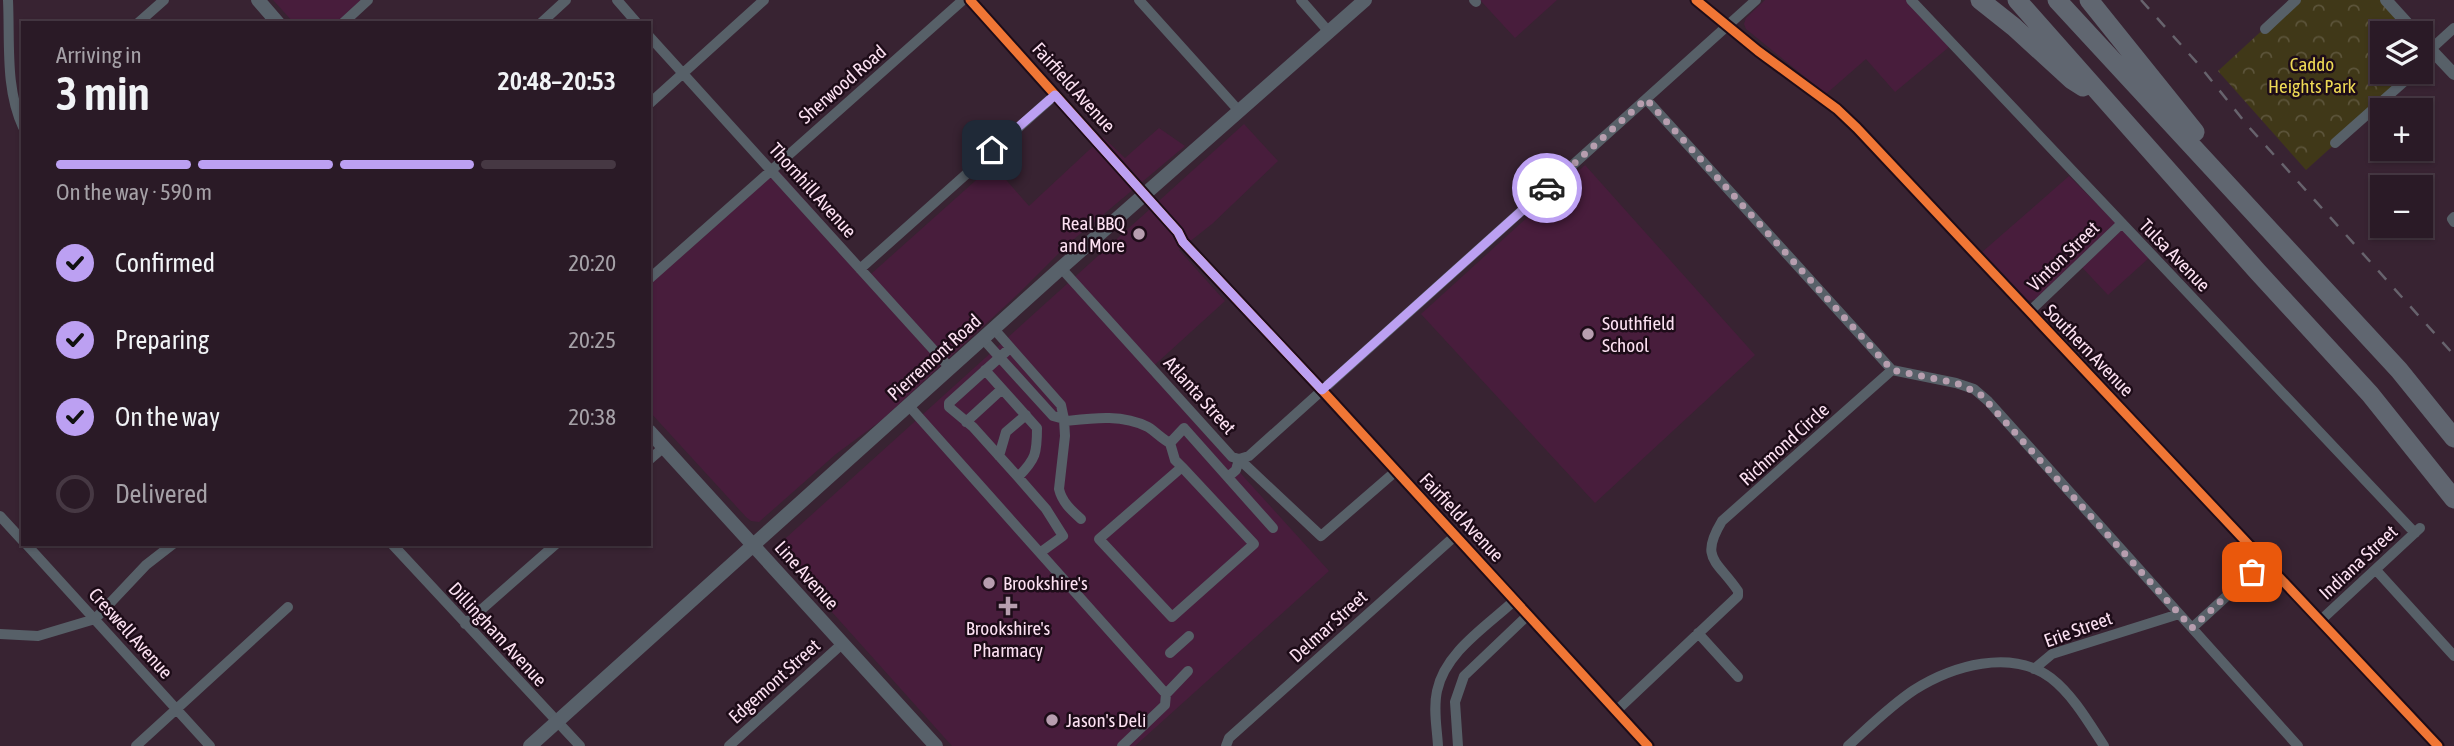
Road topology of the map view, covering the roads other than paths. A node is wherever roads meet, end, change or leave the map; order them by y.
1 (8, 0) edge
2 (164, 0) edge
3 (258, 0) edge
4 (368, 0) edge
5 (566, 0) edge
6 (617, 0) edge
7 (764, 0) edge
8 (962, 0) edge
9 (970, 0) edge
10 (1139, 0) edge
11 (1301, 0) edge
12 (1365, 0) edge
13 (1696, 0) edge
14 (1756, 0) edge
15 (1912, 0) edge
16 (1980, 0) edge
17 (2017, 0) edge
18 (2057, 0) edge
19 (2089, 0) edge
20 (2296, 0) edge
21 (2386, 0) edge
22 (140, 21) edge
23 (276, 21) edge
24 (345, 21) edge
25 (543, 21) edge
26 (635, 21) edge
27 (2405, 21) edge
28 (1727, 27) junction
29 (2454, 28) edge
30 (2265, 29) dead end
31 (1329, 32) junction
32 (651, 38) edge
33 (2433, 52) joint
34 (683, 73) junction
35 (2454, 74) edge
36 (2402, 84) edge
37 (1055, 95) junction
38 (1646, 99) junction
39 (2106, 100) junction
40 (651, 101) edge
41 (1240, 112) junction
42 (21, 122) edge
43 (2335, 144) dead end
44 (771, 170) junction
45 (1145, 194) junction
46 (2121, 225) junction
47 (2296, 259) junction
48 (1061, 268) junction
49 (860, 270) junction
50 (651, 277) edge
51 (2029, 312) junction
52 (988, 334) junction
53 (1010, 348) junction
54 (998, 357) junction
55 (950, 368) junction
56 (985, 370) junction
57 (1892, 370) junction
58 (1002, 389) junction
59 (1322, 390) junction
60 (909, 406) junction
61 (1026, 415) junction
62 (1065, 420) junction
63 (966, 422) junction
64 (651, 433) edge
65 (2454, 438) edge
66 (1170, 443) junction
67 (664, 447) junction
68 (999, 456) junction
69 (651, 458) edge
70 (1239, 459) junction
71 (1182, 467) junction
72 (1396, 471) junction
73 (1018, 477) junction
74 (1228, 477) junction
75 (2454, 499) edge
76 (0, 516) edge
77 (1081, 519) dead end
78 (1273, 528) dead end
79 (2417, 531) joint
80 (1455, 536) junction
81 (1321, 537) joint
82 (21, 540) edge
83 (754, 545) junction
84 (27, 546) edge
85 (170, 546) edge
86 (393, 546) edge
87 (554, 546) edge
88 (1041, 552) junction
89 (2376, 570) junction
90 (2252, 572) dead end
91 (1515, 600) junction
92 (288, 607) dead end
93 (2179, 614) junction
94 (1528, 615) junction
95 (94, 619) junction
96 (2320, 620) junction
97 (465, 624) junction
98 (2192, 628) junction
99 (1698, 633) junction
100 (0, 634) edge
101 (1189, 636) dead end
102 (843, 643) junction
103 (1170, 653) dead end
104 (2454, 656) edge
105 (2035, 669) junction
106 (1188, 671) dead end
107 (1738, 677) dead end
108 (1163, 690) junction
109 (177, 710) junction
110 (1616, 711) junction
111 (557, 722) junction
112 (1226, 745) edge
113 (136, 746) edge
114 (210, 746) edge
115 (530, 746) edge
116 (580, 746) edge
117 (729, 746) edge
118 (935, 746) edge
119 (1122, 746) edge
120 (1438, 746) edge
121 (1458, 746) edge
122 (1648, 746) edge
123 (1848, 746) edge
124 (2104, 746) edge
125 (2298, 746) edge
126 (2438, 746) edge

1 - 42 street
2 - 22 street
3 - 23 main road
4 - 24 street
5 - 25 street
6 - 26 street
7 - 34 street
8 - 44 street, Sherwood Road
9 - 37 street, Fairfield Avenue
10 - 41 street
11 - 31 street
12 - 31 main road, Pierremont Road
13 - 28 street, Southern Avenue
14 - 28 street
15 - 46 street, Tulsa Avenue
16 - 39 highway
17 - 39 highway
18 - 47 highway
19 - 47 highway
20 - 30 street
21 - 27 street
28 - 38 street
28 - 51 street, Southern Avenue
29 - 33 street
31 - 41 main road, Pierremont Road
32 - 34 street, Thornhill Avenue
33 - 35 street
34 - 40 street
34 - 44 street, Thornhill Avenue
36 - 43 street
37 - 45 street, Fairfield Avenue
37 - 49 street
38 - 57 street
38 - 59 street
39 - 75 highway
41 - 45 main road, Pierremont Road
44 - 49 street, Thornhill Avenue
44 - 50 street, Sherwood Road
45 - 48 main road, Pierremont Road
45 - 59 street, Fairfield Avenue
46 - 51 street, Vinton Street
46 - 79 street, Tulsa Avenue
47 - 65 highway
48 - 52 main road, Pierremont Road
48 - 70 street, Atlanta Street
49 - 55 street, Thornhill Avenue
51 - 96 street, Southern Avenue
52 - 53 street
52 - 54 street
52 - 55 main road, Pierremont Road
53 - 54 street
53 - 62 street
54 - 56 street
54 - 62 street
55 - 60 main road, Pierremont Road
56 - 58 street
56 - 63 street
57 - 93 street
57 - 99 street, Richmond Circle
58 - 61 street
58 - 63 street
59 - 70 street
59 - 72 street, Fairfield Avenue
60 - 83 main road, Pierremont Road
60 - 88 street
61 - 68 street
61 - 73 street
62 - 66 street
62 - 77 street
63 - 68 street
64 - 67 main road, Line Avenue
66 - 71 street
66 - 74 street
67 - 69 street
67 - 83 main road, Line Avenue
68 - 73 street
70 - 74 street
70 - 81 street, Atlanta Street
71 - 71 street
72 - 80 street, Fairfield Avenue
72 - 81 street, Fairfield Avenue
73 - 88 street
74 - 78 street
76 - 82 street, Creswell Avenue
79 - 89 street, Indiana Street
80 - 91 street, Fairfield Avenue
80 - 112 street, Delmar Street
83 - 102 main road, Line Avenue
83 - 111 main road, Pierremont Road
84 - 95 street, Creswell Avenue
85 - 95 street
86 - 97 street, Dillingham Avenue
87 - 97 street
88 - 108 street
89 - 96 street, Indiana Street
89 - 104 street
90 - 98 street
91 - 94 street, Fairfield Avenue
91 - 120 street
92 - 109 street
93 - 98 street
93 - 105 street, Erie Street
94 - 110 street, Fairfield Avenue
94 - 121 street
95 - 100 street
95 - 109 street, Creswell Avenue
96 - 126 street, Southern Avenue
97 - 111 street, Dillingham Avenue
98 - 125 street
99 - 107 street
99 - 110 street
101 - 103 street
102 - 117 street, Edgemont Street
102 - 118 main road, Line Avenue
105 - 123 street, Erie Street
105 - 124 street
106 - 108 street
108 - 119 street
109 - 113 street
109 - 114 street, Creswell Avenue
110 - 122 street, Fairfield Avenue
111 - 115 main road, Pierremont Road
111 - 116 street, Dillingham Avenue

